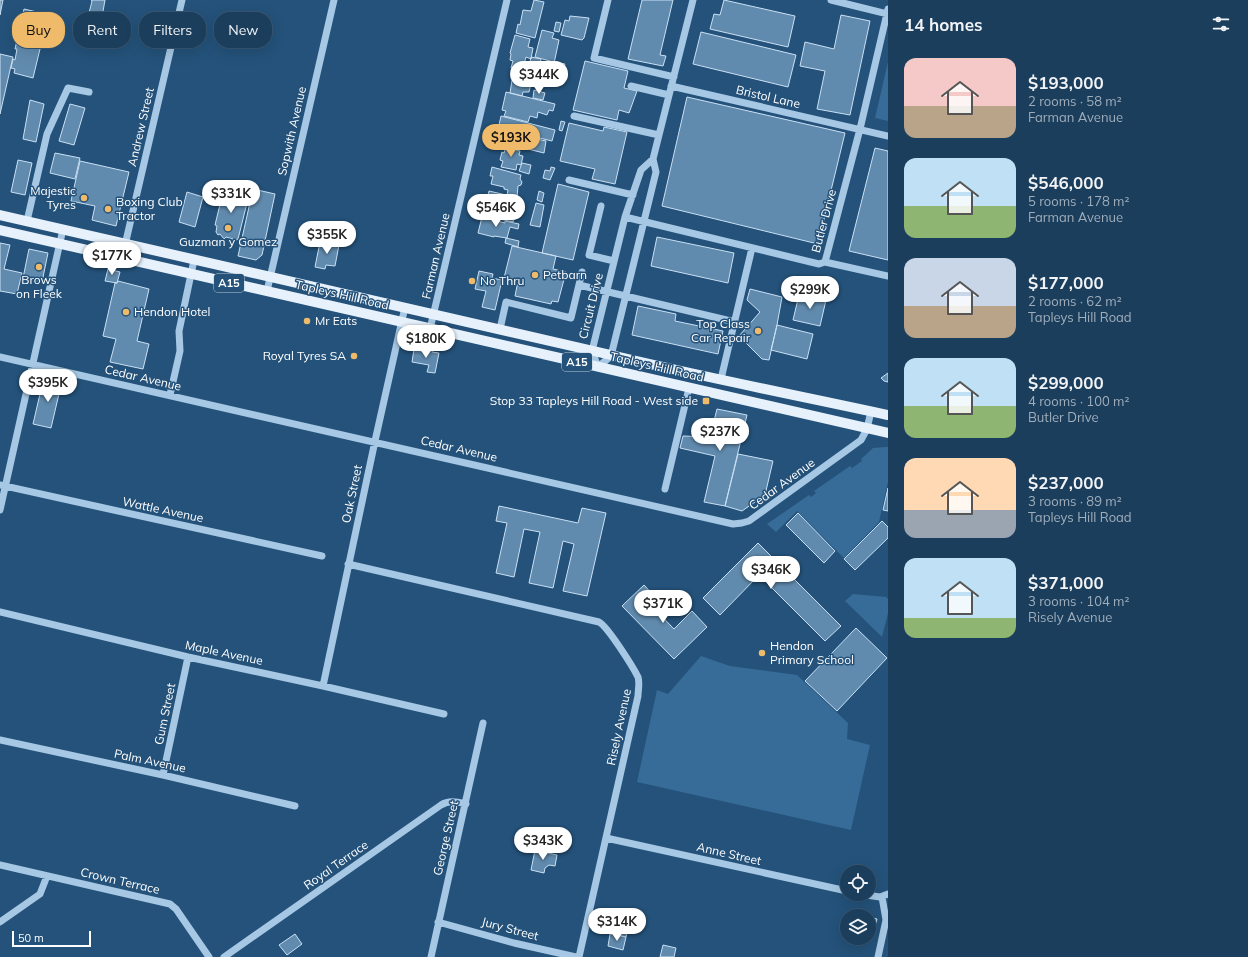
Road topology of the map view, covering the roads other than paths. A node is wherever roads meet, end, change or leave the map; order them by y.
1 (182, 0) edge
2 (334, 0) edge
3 (507, 0) edge
4 (608, 0) edge
5 (693, 0) edge
6 (831, 0) edge
7 (888, 12) edge
8 (674, 77) junction
9 (631, 86) dead end
10 (671, 86) junction
11 (89, 92) dead end
12 (669, 95) junction
13 (574, 116) dead end
14 (860, 129) junction
15 (659, 135) junction
16 (888, 136) edge
17 (653, 159) junction
18 (569, 180) dead end
19 (633, 195) junction
20 (601, 206) dead end
21 (0, 215) edge
22 (625, 217) junction
23 (27, 221) junction
24 (644, 221) junction
25 (63, 229) junction
26 (0, 230) edge
27 (60, 244) junction
28 (125, 244) junction
29 (752, 248) junction
30 (122, 258) junction
31 (194, 260) junction
32 (614, 261) junction
33 (825, 262) junction
34 (582, 272) dead end
35 (191, 274) junction
36 (270, 276) junction
37 (888, 276) edge
38 (579, 285) junction
39 (267, 291) junction
40 (606, 291) junction
41 (626, 296) junction
42 (405, 307) junction
43 (434, 313) junction
44 (402, 322) junction
45 (735, 322) junction
46 (430, 329) junction
47 (500, 329) junction
48 (592, 350) junction
49 (611, 356) junction
50 (0, 357) edge
51 (33, 364) junction
52 (598, 367) junction
53 (721, 379) junction
54 (689, 388) junction
55 (170, 395) junction
56 (871, 412) junction
57 (888, 415) edge
58 (866, 429) junction
59 (888, 433) edge
60 (375, 441) junction
61 (3, 486) edge
62 (665, 489) dead end
63 (0, 510) edge
64 (322, 556) dead end
65 (348, 564) junction
66 (0, 612) edge
67 (188, 657) junction
68 (323, 686) junction
69 (444, 714) dead end
70 (483, 723) dead end
71 (0, 740) edge
72 (163, 775) junction
73 (466, 804) junction
74 (295, 806) dead end
75 (606, 838) junction
76 (0, 865) edge
77 (47, 876) junction
78 (840, 889) edge
79 (885, 896) edge
80 (0, 922) edge
81 (438, 922) junction
82 (209, 957) edge
83 (226, 957) edge
84 (431, 957) edge
85 (577, 957) edge
86 (878, 957) edge

1 - 28 street, Andrew Street
2 - 36 street, Sopwith Avenue
3 - 43 street, Farman Avenue
4 - 8 street
5 - 8 street, Circuit Drive
6 - 7 street
7 - 14 street, Butler Drive
8 - 10 street, Circuit Drive
9 - 12 street
10 - 12 street, Circuit Drive
10 - 14 street, Bristol Lane
11 - 23 street
12 - 15 street, Circuit Drive
13 - 15 street
14 - 16 street, Bristol Lane
14 - 33 street, Butler Drive
15 - 17 street, Circuit Drive
17 - 19 street, Circuit Drive
17 - 24 street, Circuit Drive
18 - 19 street
19 - 22 street, Circuit Drive
20 - 32 street
21 - 23 main road, Tapleys Hill Road / A15
22 - 24 street, Butler Drive
22 - 32 street, Circuit Drive
23 - 25 main road, Tapleys Hill Road / A15
24 - 29 street, Butler Drive
24 - 41 street, Circuit Drive
25 - 27 street
25 - 28 main road, Tapleys Hill Road / A15
26 - 27 main road, Tapleys Hill Road / A15
27 - 30 main road, Tapleys Hill Road / A15
27 - 51 street
28 - 30 street, Andrew Street
28 - 31 main road, Tapleys Hill Road / A15
29 - 33 street, Butler Drive
29 - 45 street
30 - 35 main road, Tapleys Hill Road / A15
31 - 35 street
31 - 36 main road, Tapleys Hill Road / A15
32 - 40 street, Circuit Drive
33 - 37 street
34 - 38 street
35 - 39 main road, Tapleys Hill Road / A15
35 - 55 street
36 - 39 street, Sopwith Avenue
36 - 42 main road, Tapleys Hill Road / A15
38 - 40 street
38 - 47 street
39 - 44 main road, Tapleys Hill Road / A15
40 - 41 street
40 - 48 street, Circuit Drive
41 - 45 street
41 - 49 street, Circuit Drive
42 - 43 main road, Tapleys Hill Road / A15
42 - 44 street, Oak Street
43 - 46 street, Farman Avenue
43 - 47 main road, Tapleys Hill Road / A15
44 - 46 main road, Tapleys Hill Road / A15
44 - 60 street, Oak Street
45 - 53 street
46 - 52 main road, Tapleys Hill Road / A15
47 - 48 main road, Tapleys Hill Road / A15
48 - 49 main road, Tapleys Hill Road / A15
48 - 52 street, Circuit Drive
49 - 52 street
49 - 53 main road, Tapleys Hill Road / A15
50 - 51 street, Cedar Avenue
51 - 55 street, Cedar Avenue
51 - 61 street
52 - 54 main road, Tapleys Hill Road / A15
53 - 56 main road, Tapleys Hill Road / A15
54 - 58 main road, Tapleys Hill Road / A15
54 - 62 street
55 - 60 street, Cedar Avenue
56 - 57 main road, Tapleys Hill Road / A15
56 - 58 street, Cedar Avenue
58 - 59 main road, Tapleys Hill Road / A15
58 - 60 street, Cedar Avenue
60 - 65 street, Oak Street
61 - 63 street
61 - 64 street, Wattle Avenue
65 - 68 street, Oak Street
65 - 75 street, Risely Avenue
66 - 67 street, Maple Avenue
67 - 68 street, Maple Avenue
67 - 72 street, Gum Street
68 - 69 street, Maple Avenue
70 - 73 street, George Street
71 - 72 street, Palm Avenue
72 - 74 street, Palm Avenue
73 - 81 street, George Street
73 - 83 street, Royal Terrace
75 - 78 street, Anne Street
75 - 85 street, Risely Avenue
76 - 77 street, Crown Terrace
77 - 80 street
77 - 82 street, Crown Terrace
79 - 86 street
81 - 84 street, George Street
81 - 85 street, Jury Street

